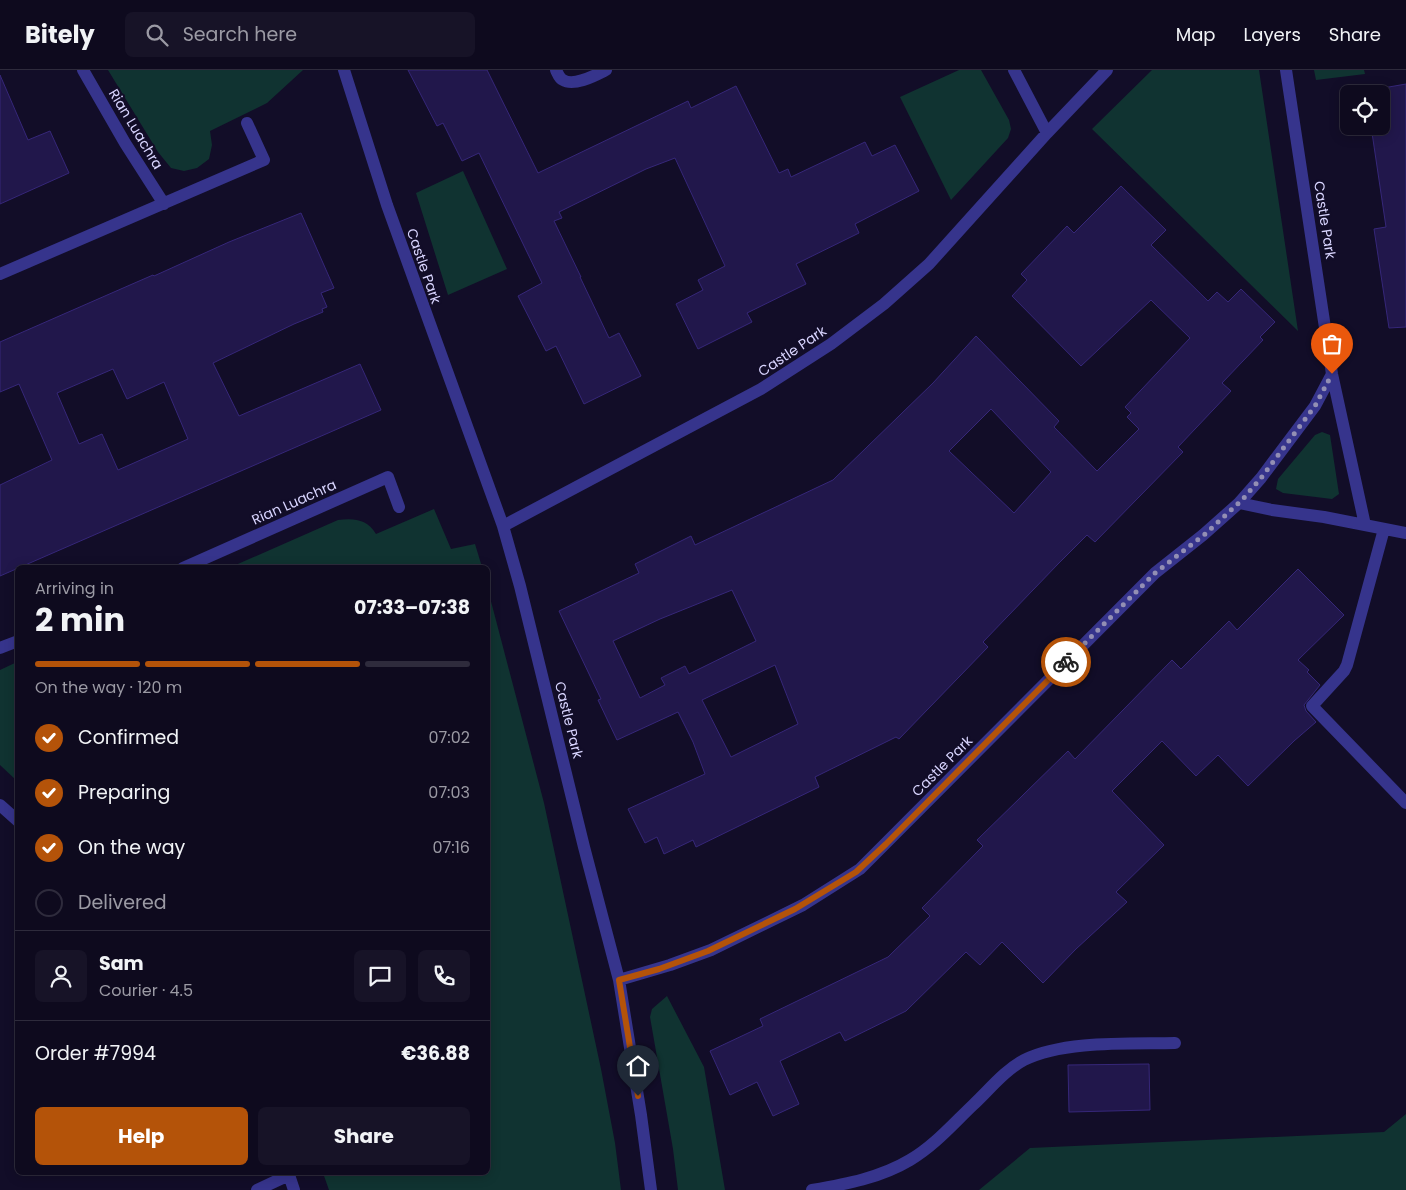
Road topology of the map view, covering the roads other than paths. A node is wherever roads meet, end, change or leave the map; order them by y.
1 (83, 70) edge
2 (344, 70) edge
3 (556, 70) edge
4 (606, 70) edge
5 (1014, 70) edge
6 (1107, 70) edge
7 (1286, 70) edge
8 (247, 123) dead end
9 (1048, 132) junction
10 (164, 204) junction
11 (0, 274) edge
12 (1332, 374) junction
13 (1239, 504) junction
14 (400, 506) dead end
15 (1365, 525) junction
16 (503, 526) junction
17 (1384, 529) junction
18 (1406, 533) edge
19 (190, 565) edge
20 (15, 641) edge
21 (0, 648) edge
22 (1406, 804) edge
23 (0, 805) edge
24 (15, 818) edge
25 (619, 980) junction
26 (1175, 1043) dead end
27 (286, 1175) edge
28 (288, 1175) edge
29 (257, 1190) edge
30 (294, 1190) edge
31 (651, 1190) edge
32 (812, 1190) edge

1 - 10 street, Rian Luachra
2 - 16 street, Castle Park
3 - 4 street
5 - 9 street
6 - 9 street, Castle Park
7 - 12 street, Castle Park
8 - 10 street
9 - 16 street, Castle Park
10 - 11 street
12 - 13 street, Castle Park
12 - 15 street, Castle Park
13 - 15 street
13 - 25 street, Castle Park
14 - 19 street, Rian Luachra
15 - 17 street
16 - 25 street, Castle Park
17 - 18 street
17 - 22 street
20 - 21 street
23 - 24 street
25 - 31 street, Castle Park
26 - 32 street
27 - 29 street
28 - 30 street

